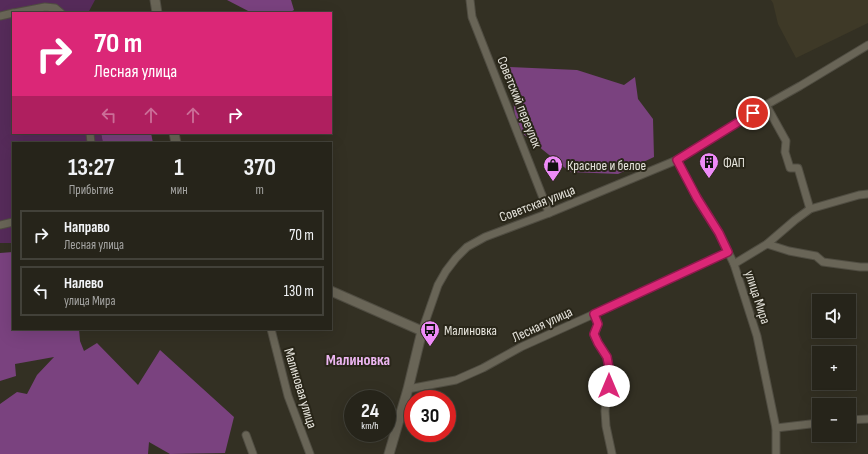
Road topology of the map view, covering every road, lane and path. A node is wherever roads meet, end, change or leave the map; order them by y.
1 (155, 0) edge
2 (470, 0) edge
3 (18, 12) edge
4 (60, 12) edge
5 (157, 12) edge
6 (12, 13) edge
7 (0, 16) edge
8 (868, 45) edge
9 (766, 105) junction
10 (677, 160) junction
11 (868, 194) edge
12 (810, 209) junction
13 (549, 213) junction
14 (12, 222) edge
15 (0, 225) edge
16 (767, 244) junction
17 (728, 252) junction
18 (734, 264) junction
19 (868, 267) edge
20 (332, 292) edge
21 (594, 314) junction
22 (271, 330) edge
23 (422, 331) junction
24 (408, 389) junction
25 (868, 419) edge
26 (856, 420) edge
27 (812, 424) edge
28 (776, 428) junction
29 (246, 435) dead end
30 (253, 454) edge
31 (310, 454) edge
32 (389, 454) edge
33 (612, 454) edge
34 (776, 454) edge

1 - 5 street
2 - 13 street, Советский переулок
3 - 4 street
6 - 7 street
8 - 9 street, Советская улица
9 - 10 street, Советская улица
9 - 12 street
10 - 13 street, Советская улица
10 - 17 street, улица Мира
11 - 12 street
12 - 16 street
13 - 23 street, Советская улица
14 - 15 street
16 - 18 street
16 - 19 street
17 - 18 street, улица Мира
17 - 21 street, Лесная улица
18 - 28 street, улица Мира
20 - 23 street
21 - 24 street, Лесная улица
21 - 33 street
22 - 31 street, Малиновая улица
23 - 24 street
24 - 32 street
25 - 26 street
27 - 28 street
28 - 34 street, улица Мира
29 - 30 street

